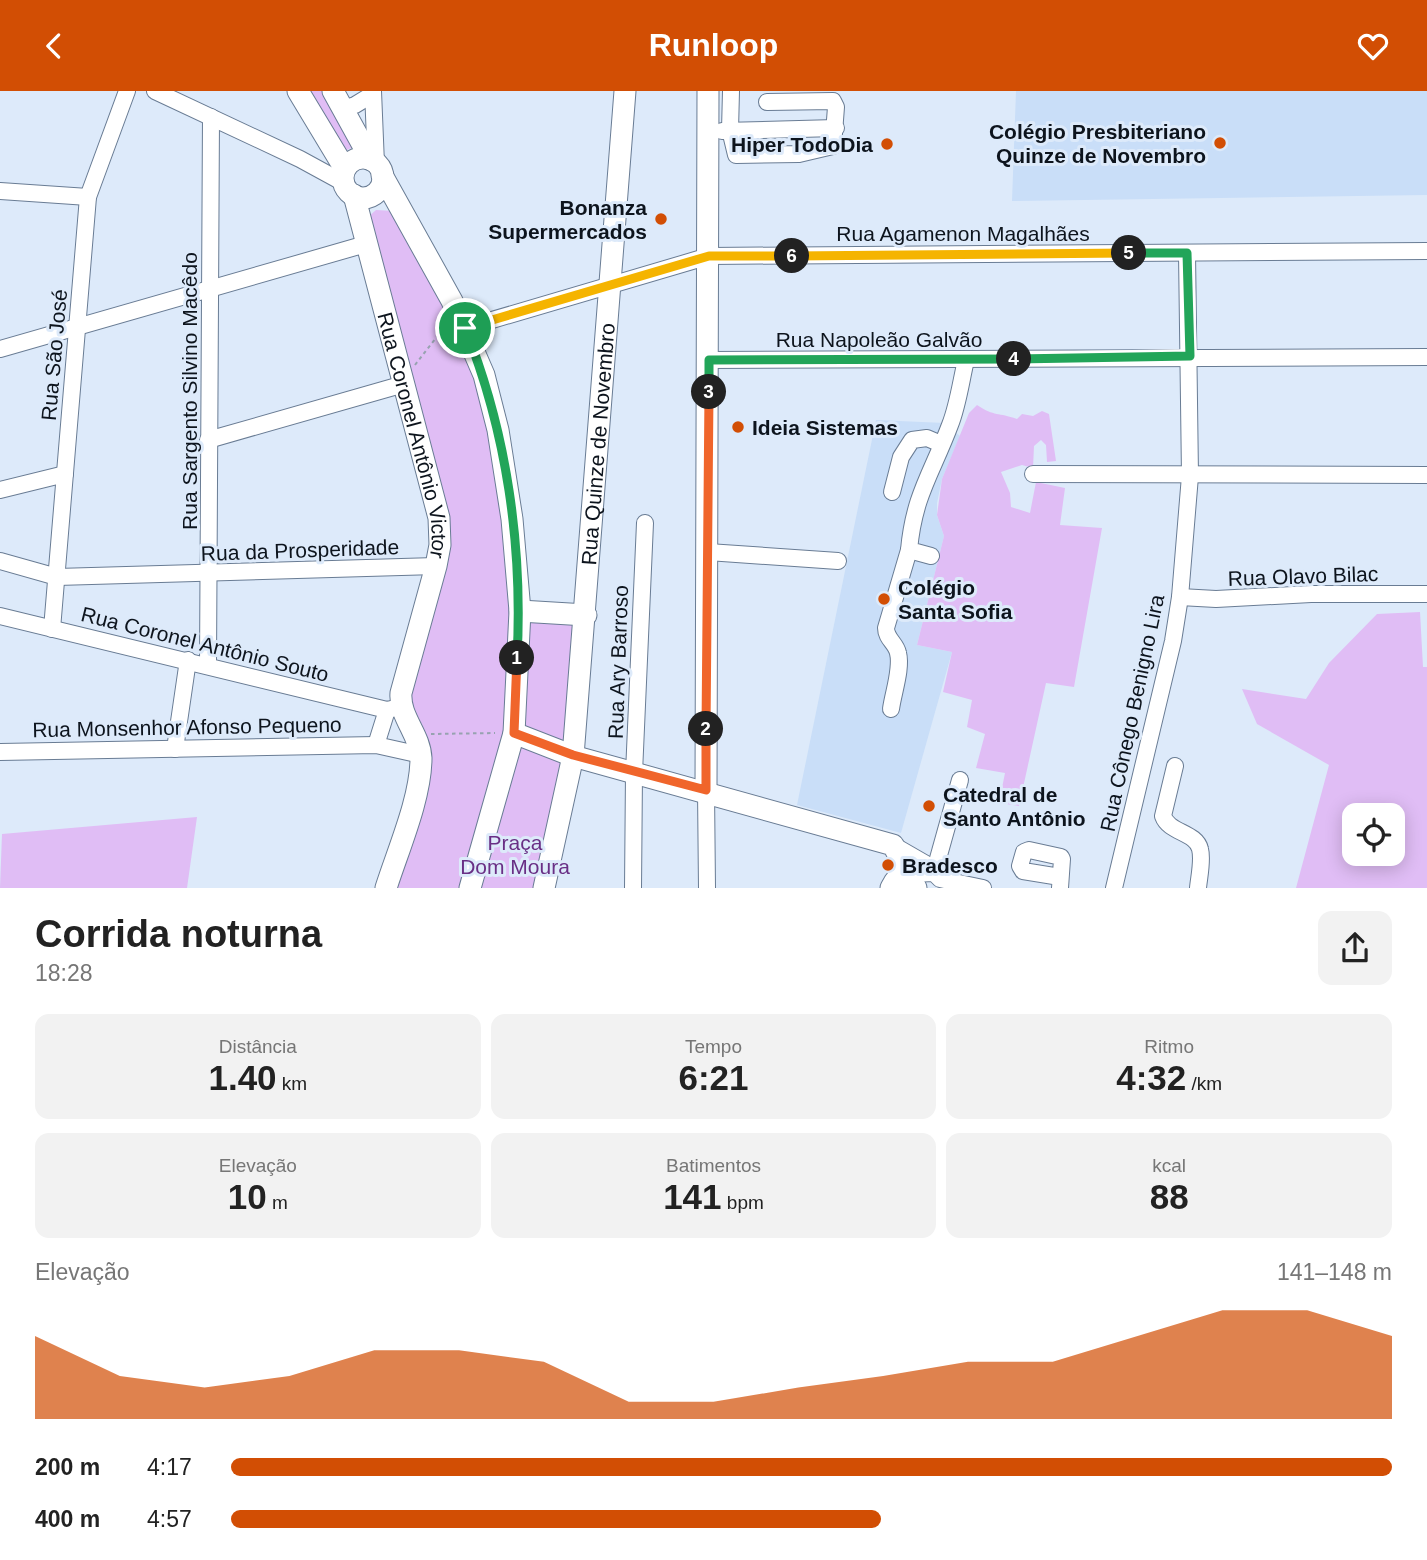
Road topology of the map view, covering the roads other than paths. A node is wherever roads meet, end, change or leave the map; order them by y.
1 (127, 91) edge
2 (155, 91) edge
3 (298, 91) edge
4 (625, 91) edge
5 (708, 91) edge
6 (731, 91) edge
7 (373, 92) edge
8 (767, 97) edge
9 (338, 100) edge
10 (211, 117) junction
11 (836, 128) junction
12 (766, 130) junction
13 (719, 131) junction
14 (376, 166) junction
15 (347, 179) junction
16 (0, 191) edge
17 (88, 197) junction
18 (366, 244) junction
19 (1427, 251) edge
20 (1187, 253) junction
21 (709, 256) junction
22 (610, 287) junction
23 (211, 289) junction
24 (77, 325) junction
25 (459, 329) junction
26 (0, 349) edge
27 (1190, 356) junction
28 (1427, 357) edge
29 (709, 360) junction
30 (965, 360) junction
31 (404, 384) junction
32 (208, 440) junction
33 (941, 444) junction
34 (65, 474) junction
35 (1033, 474) dead end
36 (1427, 475) edge
37 (1189, 476) junction
38 (0, 490) edge
39 (892, 492) dead end
40 (645, 523) dead end
41 (909, 550) junction
42 (708, 552) junction
43 (931, 556) dead end
44 (0, 561) edge
45 (838, 561) dead end
46 (436, 566) junction
47 (209, 575) junction
48 (57, 577) junction
49 (1427, 594) edge
50 (1180, 597) junction
51 (520, 611) junction
52 (0, 615) edge
53 (586, 615) junction
54 (52, 629) junction
55 (188, 660) junction
56 (208, 665) junction
57 (393, 709) junction
58 (891, 709) dead end
59 (504, 733) junction
60 (376, 745) junction
61 (175, 749) junction
62 (0, 752) edge
63 (421, 755) junction
64 (573, 755) junction
65 (1175, 766) dead end
66 (634, 773) junction
67 (960, 780) dead end
68 (706, 790) junction
69 (1135, 803) junction
70 (1163, 808) junction
71 (892, 845) junction
72 (937, 876) junction
73 (917, 883) edge
74 (386, 888) edge
75 (470, 888) edge
76 (544, 888) edge
77 (633, 888) edge
78 (707, 888) edge
79 (891, 888) edge
80 (983, 888) edge
81 (1114, 888) edge
82 (1198, 888) edge

1 - 17 street, Rua São José
2 - 10 street
3 - 15 main road, Rua Coronel Antônio Victor
4 - 22 main road, Rua Quinze de Novembro
5 - 13 main road
6 - 13 street
7 - 9 street
7 - 14 street
8 - 11 street
8 - 12 street
9 - 14 main road
10 - 15 street
10 - 23 street, Rua Sargento Silvino Macêdo
11 - 12 street
11 - 13 street
12 - 13 street
13 - 21 main road
14 - 15 main road
14 - 15 main road
14 - 25 main road
15 - 18 main road, Rua Coronel Antônio Victor
16 - 17 street
17 - 24 street, Rua São José
18 - 23 street
18 - 31 main road, Rua Coronel Antônio Victor
19 - 20 street, Rua Agamenon Magalhães
20 - 21 street, Rua Agamenon Magalhães
20 - 27 street, Rua Cônego Benigno Lira
21 - 22 street, Rua Agamenon Magalhães
21 - 29 main road
22 - 25 street, Rua Agamenon Magalhães
22 - 53 main road, Rua Quinze de Novembro
23 - 24 street
23 - 32 street, Rua Sargento Silvino Macêdo
24 - 26 street
24 - 34 street, Rua São José
25 - 51 main road
27 - 28 street, Rua Napoleão Galvão
27 - 30 street, Rua Napoleão Galvão
27 - 37 street, Rua Cônego Benigno Lira
29 - 30 street, Rua Napoleão Galvão
29 - 42 main road
30 - 33 street
31 - 32 street
31 - 46 main road, Rua Coronel Antônio Victor
32 - 47 street, Rua Sargento Silvino Macêdo
33 - 39 street
33 - 41 street
34 - 38 street
34 - 48 street, Rua São José
35 - 37 street
36 - 37 street
37 - 50 street, Rua Cônego Benigno Lira
40 - 66 street, Rua Ary Barroso
41 - 43 street
41 - 58 street
42 - 45 street
42 - 68 main road
44 - 48 street, Rua da Prosperidade
46 - 47 street, Rua da Prosperidade
46 - 57 main road, Rua Coronel Antônio Victor
47 - 48 street, Rua da Prosperidade
47 - 56 street, Rua Sargento Silvino Macêdo
48 - 54 street, Rua São José
49 - 50 street, Rua Olavo Bilac
50 - 69 street, Rua Cônego Benigno Lira
51 - 53 main road
51 - 59 main road
52 - 54 street, Rua Coronel Antônio Souto
53 - 64 main road, Rua Quinze de Novembro
54 - 55 street, Rua Coronel Antônio Souto
55 - 56 street, Rua Coronel Antônio Souto
55 - 61 street
56 - 57 street, Rua Coronel Antônio Souto
57 - 60 street
57 - 63 main road
59 - 64 main road
59 - 75 main road
60 - 61 street, Rua Monsenhor Afonso Pequeno
60 - 63 street, Rua Monsenhor Afonso Pequeno
61 - 62 street, Rua Monsenhor Afonso Pequeno
63 - 74 main road
64 - 66 main road
64 - 76 main road, Rua Quinze de Novembro
65 - 70 street
66 - 68 main road
66 - 77 street, Rua Ary Barroso
67 - 72 street
68 - 71 main road
68 - 78 street
69 - 70 street
69 - 81 street, Rua Cônego Benigno Lira
70 - 82 street
71 - 72 street
71 - 73 main road
72 - 73 street
72 - 80 street
73 - 79 main road

